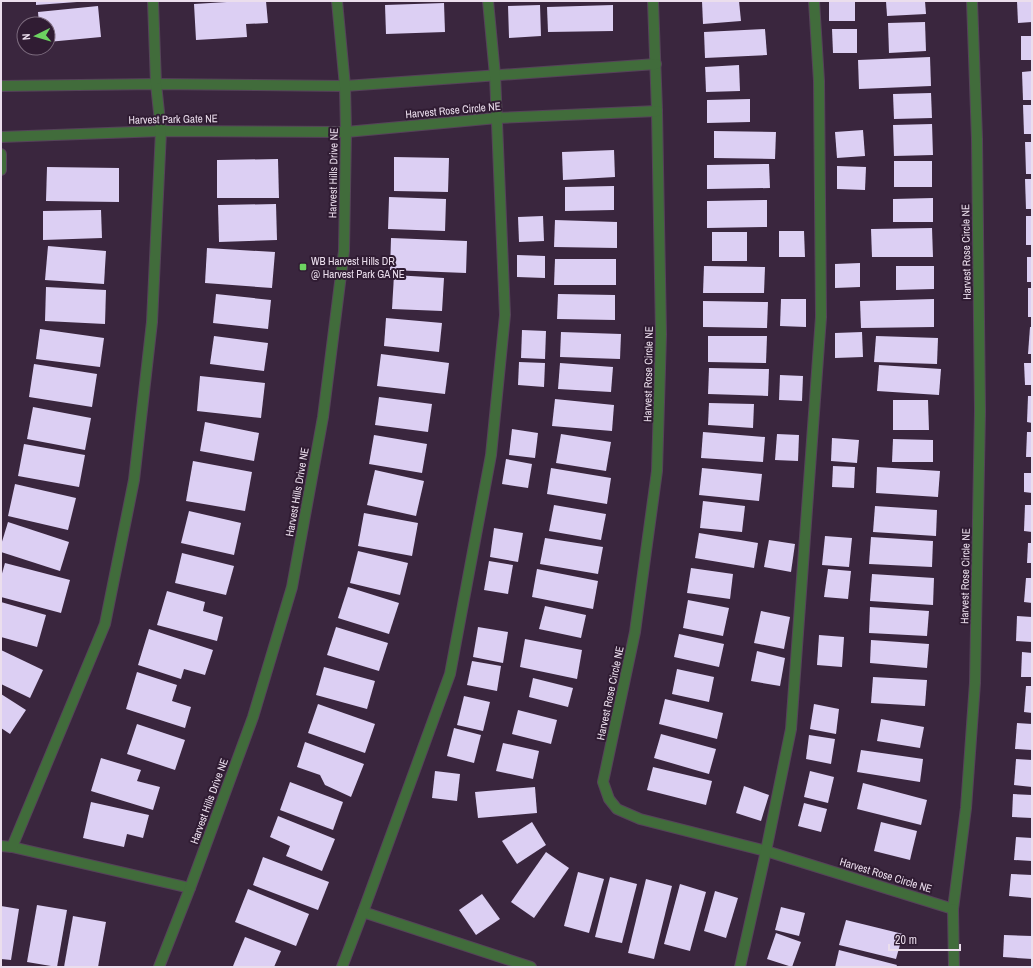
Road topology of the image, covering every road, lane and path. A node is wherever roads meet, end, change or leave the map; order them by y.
1 (153, 1) edge
2 (337, 1) edge
3 (488, 1) edge
4 (653, 1) edge
5 (814, 1) edge
6 (972, 1) edge
7 (656, 64) junction
8 (495, 75) junction
9 (156, 84) junction
10 (1, 86) edge
11 (345, 86) junction
12 (657, 111) junction
13 (498, 118) junction
14 (161, 130) junction
15 (346, 132) junction
16 (1, 137) edge
17 (1, 154) edge
18 (1, 170) edge
19 (1, 846) edge
20 (12, 847) junction
21 (766, 851) junction
22 (190, 888) junction
23 (954, 908) junction
24 (363, 912) junction
25 (159, 967) edge
26 (342, 967) edge
27 (531, 967) edge
28 (740, 967) edge
29 (954, 967) edge

1 - 9 street
2 - 11 street, Harvest Hills Drive NE
3 - 8 street
4 - 7 street, Harvest Rose Circle NE
5 - 21 street
6 - 23 street, Harvest Rose Circle NE
7 - 8 street
7 - 12 street, Harvest Rose Circle NE
8 - 11 street
8 - 13 street
9 - 10 street
9 - 11 street
9 - 14 street
11 - 15 street, Harvest Hills Drive NE
12 - 13 street, Harvest Rose Circle NE
12 - 21 street, Harvest Rose Circle NE
13 - 15 street, Harvest Rose Circle NE
13 - 24 street
14 - 15 street, Harvest Park Gate NE
14 - 16 street, Harvest Park Gate NE
14 - 20 street
15 - 22 street, Harvest Hills Drive NE
17 - 18 street
19 - 20 street
20 - 22 street
21 - 23 street, Harvest Rose Circle NE
21 - 28 street
22 - 25 street, Harvest Hills Drive NE
23 - 29 street
24 - 26 street
24 - 27 street

